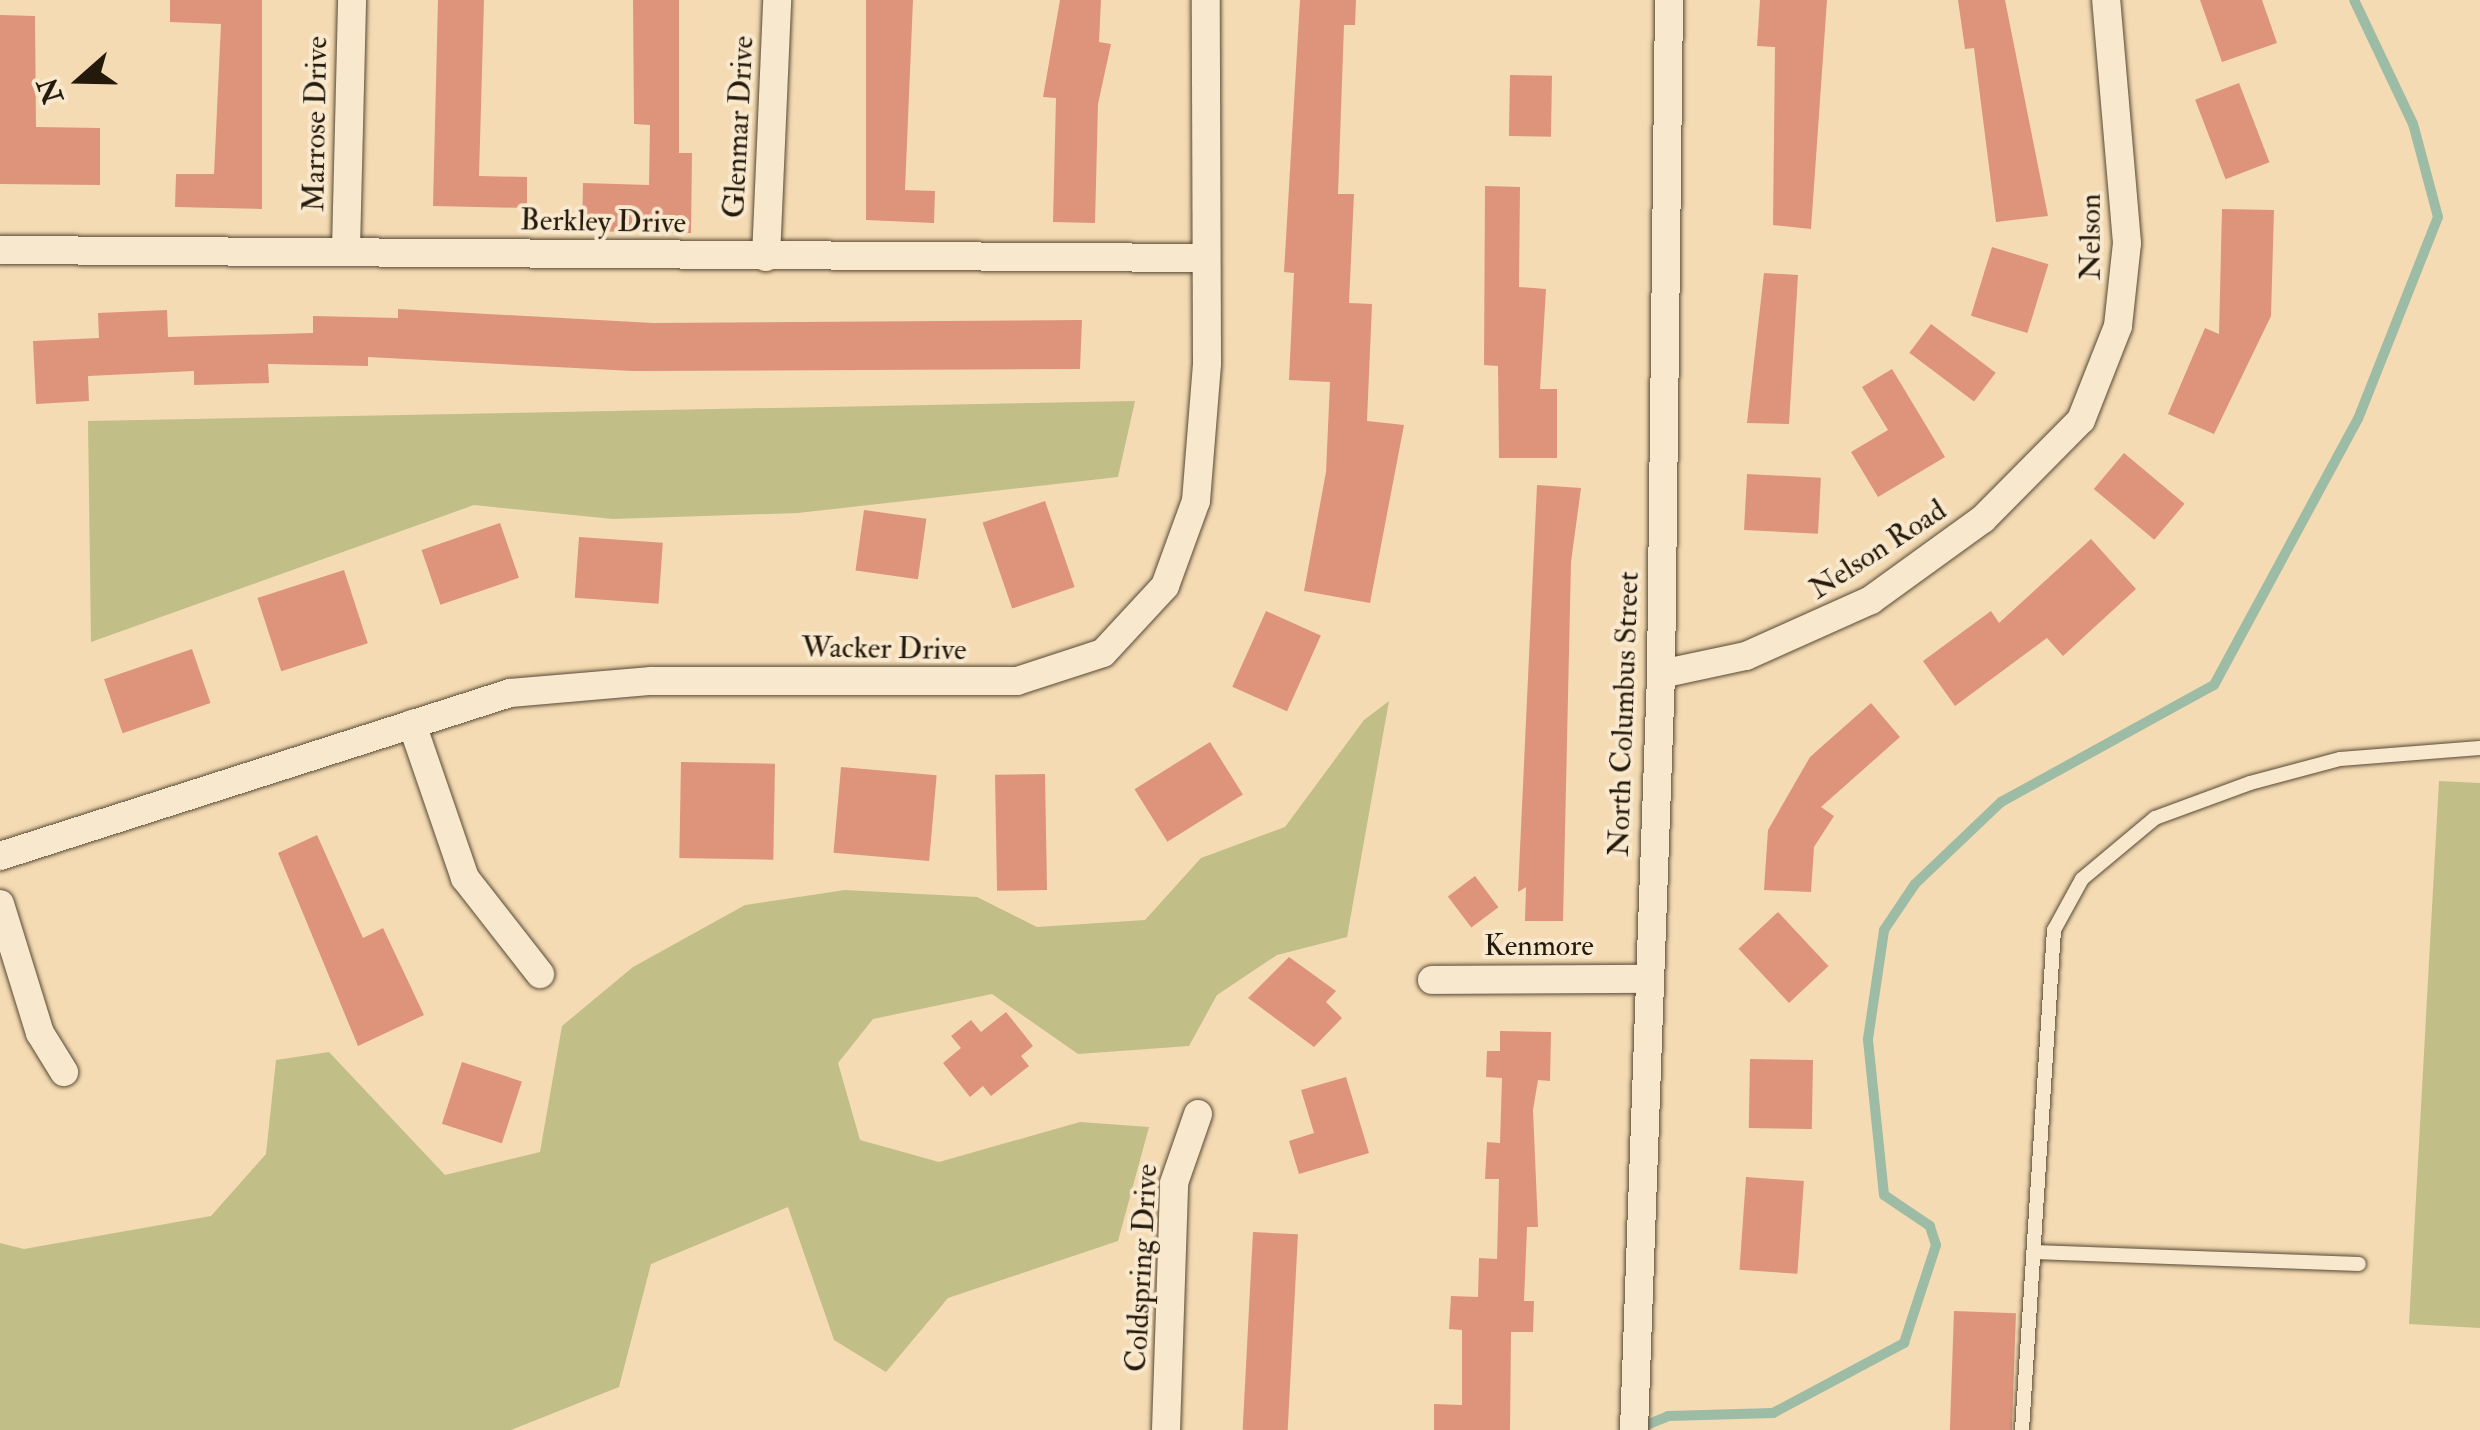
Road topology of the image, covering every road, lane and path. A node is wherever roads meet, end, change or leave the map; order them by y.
1 (352, 0) edge
2 (777, 0) edge
3 (1206, 0) edge
4 (1670, 0) edge
5 (2106, 0) edge
6 (346, 249) junction
7 (0, 250) edge
8 (766, 257) junction
9 (1205, 258) junction
10 (2053, 458) joint
11 (1661, 674) junction
12 (412, 724) junction
13 (2480, 748) edge
14 (0, 856) edge
15 (0, 904) edge
16 (540, 974) dead end
17 (1646, 979) junction
18 (1432, 980) dead end
19 (64, 1072) dead end
20 (1198, 1114) dead end
21 (2034, 1252) junction
22 (2359, 1264) dead end
23 (1634, 1416) edge
24 (1166, 1430) edge
25 (2022, 1430) edge

1 - 6 street, Marrose Drive
2 - 8 street, Glenmar Drive
3 - 9 street, Wacker Drive
4 - 11 street, North Columbus Street
5 - 10 street, Nelson
6 - 7 street, Berkley Drive
6 - 8 street, Berkley Drive
8 - 9 street, Berkley Drive
9 - 12 street, Wacker Drive
10 - 11 street, Nelson Road
11 - 17 street, North Columbus Street
12 - 14 street, Wacker Drive
12 - 16 street
13 - 21 lane
15 - 19 street
17 - 18 street, Kenmore
17 - 23 street, North Columbus Street
20 - 24 street, Coldspring Drive
21 - 22 lane
21 - 25 lane

